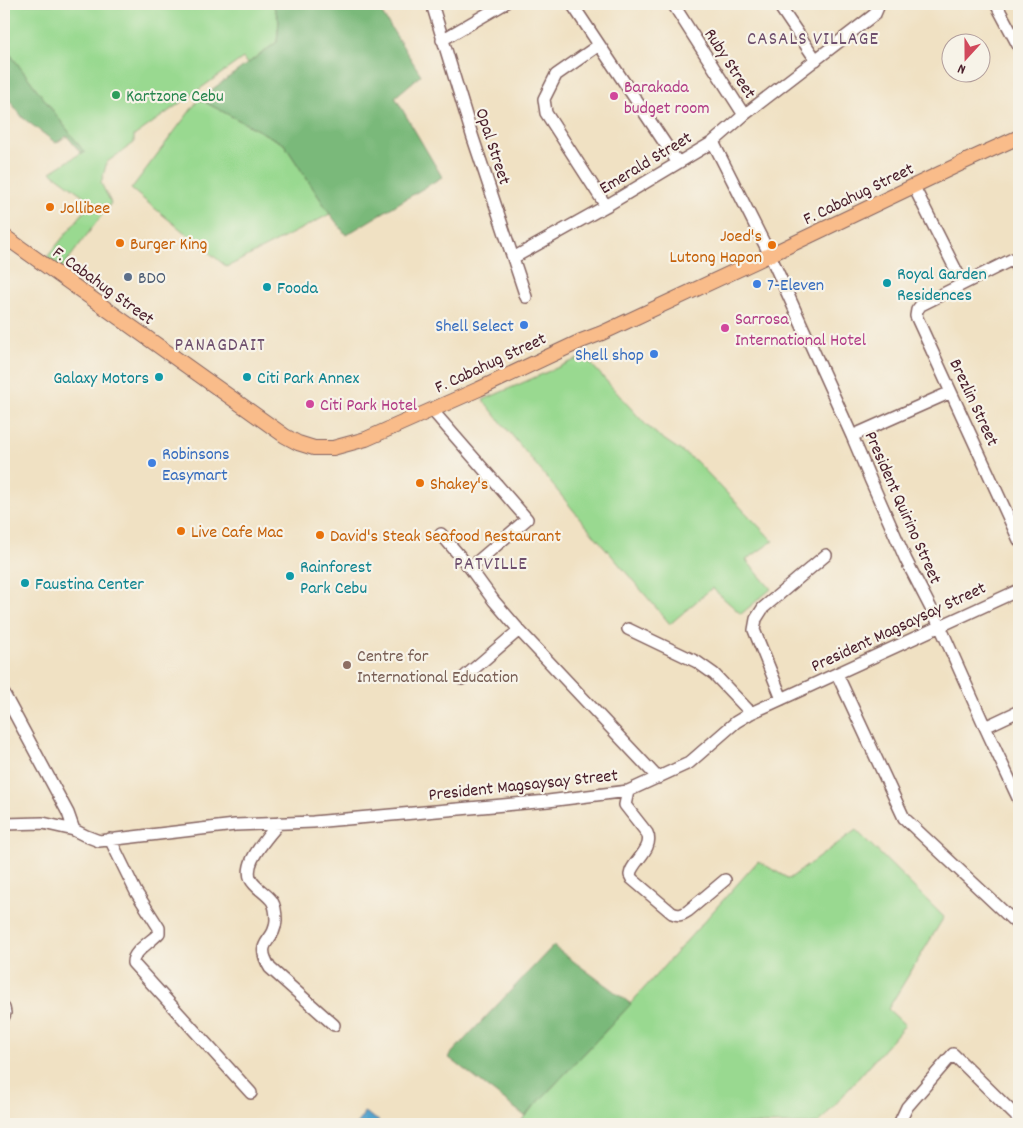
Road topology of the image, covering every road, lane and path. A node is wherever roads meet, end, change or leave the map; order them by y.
1 (432, 4) edge
2 (504, 4) edge
3 (572, 4) edge
4 (673, 4) edge
5 (778, 4) edge
6 (996, 4) edge
7 (877, 5) edge
8 (442, 40) junction
9 (599, 45) junction
10 (1019, 47) edge
11 (816, 60) junction
12 (744, 115) junction
13 (1019, 137) edge
14 (713, 142) junction
15 (678, 163) junction
16 (914, 187) junction
17 (606, 206) junction
18 (4, 236) edge
19 (770, 255) junction
20 (513, 258) junction
21 (1019, 272) edge
22 (962, 284) junction
23 (526, 297) dead end
24 (951, 392) junction
25 (432, 410) junction
26 (852, 436) junction
27 (441, 534) dead end
28 (1019, 540) edge
29 (826, 555) dead end
30 (470, 568) junction
31 (1019, 590) edge
32 (940, 626) junction
33 (628, 629) dead end
34 (519, 630) junction
35 (836, 674) junction
36 (462, 679) dead end
37 (4, 694) edge
38 (782, 699) junction
39 (1019, 711) edge
40 (751, 713) junction
41 (985, 727) junction
42 (658, 778) junction
43 (628, 791) junction
44 (1019, 800) edge
45 (279, 823) junction
46 (4, 824) edge
47 (74, 830) junction
48 (110, 839) junction
49 (725, 880) dead end
50 (1019, 926) edge
51 (4, 1008) edge
52 (4, 1016) edge
53 (334, 1025) dead end
54 (250, 1092) dead end
55 (1019, 1119) edge
56 (899, 1124) edge

1 - 8 street, Opal Street
2 - 8 street
3 - 9 street
4 - 12 street, Ruby Street
5 - 11 street
6 - 10 street
7 - 11 street, Emerald Street
8 - 20 street, Opal Street
9 - 15 street
9 - 17 street
11 - 12 street, Emerald Street
12 - 14 street, Emerald Street
13 - 16 main road, F. Cabahug Street
14 - 15 street, Emerald Street
14 - 19 street, President Quirino Street
15 - 17 street, Emerald Street
16 - 19 main road, F. Cabahug Street
16 - 22 street
17 - 20 street, Emerald Street
18 - 25 main road, F. Cabahug Street
19 - 25 main road, F. Cabahug Street
19 - 26 street, President Quirino Street
20 - 23 street, Opal Street
21 - 22 street
22 - 24 street, Brezlin Street
24 - 26 street
24 - 28 street, Brezlin Street
25 - 30 street
26 - 32 street, President Quirino Street
27 - 30 street
29 - 38 street
30 - 34 street
31 - 32 street, President Magsaysay Street
32 - 35 street, President Magsaysay Street
32 - 41 street, President Quirino Street
33 - 40 street
34 - 36 street
34 - 42 street
35 - 38 street, President Magsaysay Street
35 - 50 street
37 - 47 street
38 - 40 street, President Magsaysay Street
39 - 41 street
40 - 42 street, President Magsaysay Street
41 - 44 street, President Quirino Street
42 - 43 street, President Magsaysay Street
43 - 45 street, President Magsaysay Street
43 - 49 street
45 - 48 street, President Magsaysay Street
45 - 53 street
46 - 47 street, President Magsaysay Street
47 - 48 street, President Magsaysay Street
48 - 54 street
51 - 52 street
55 - 56 street

